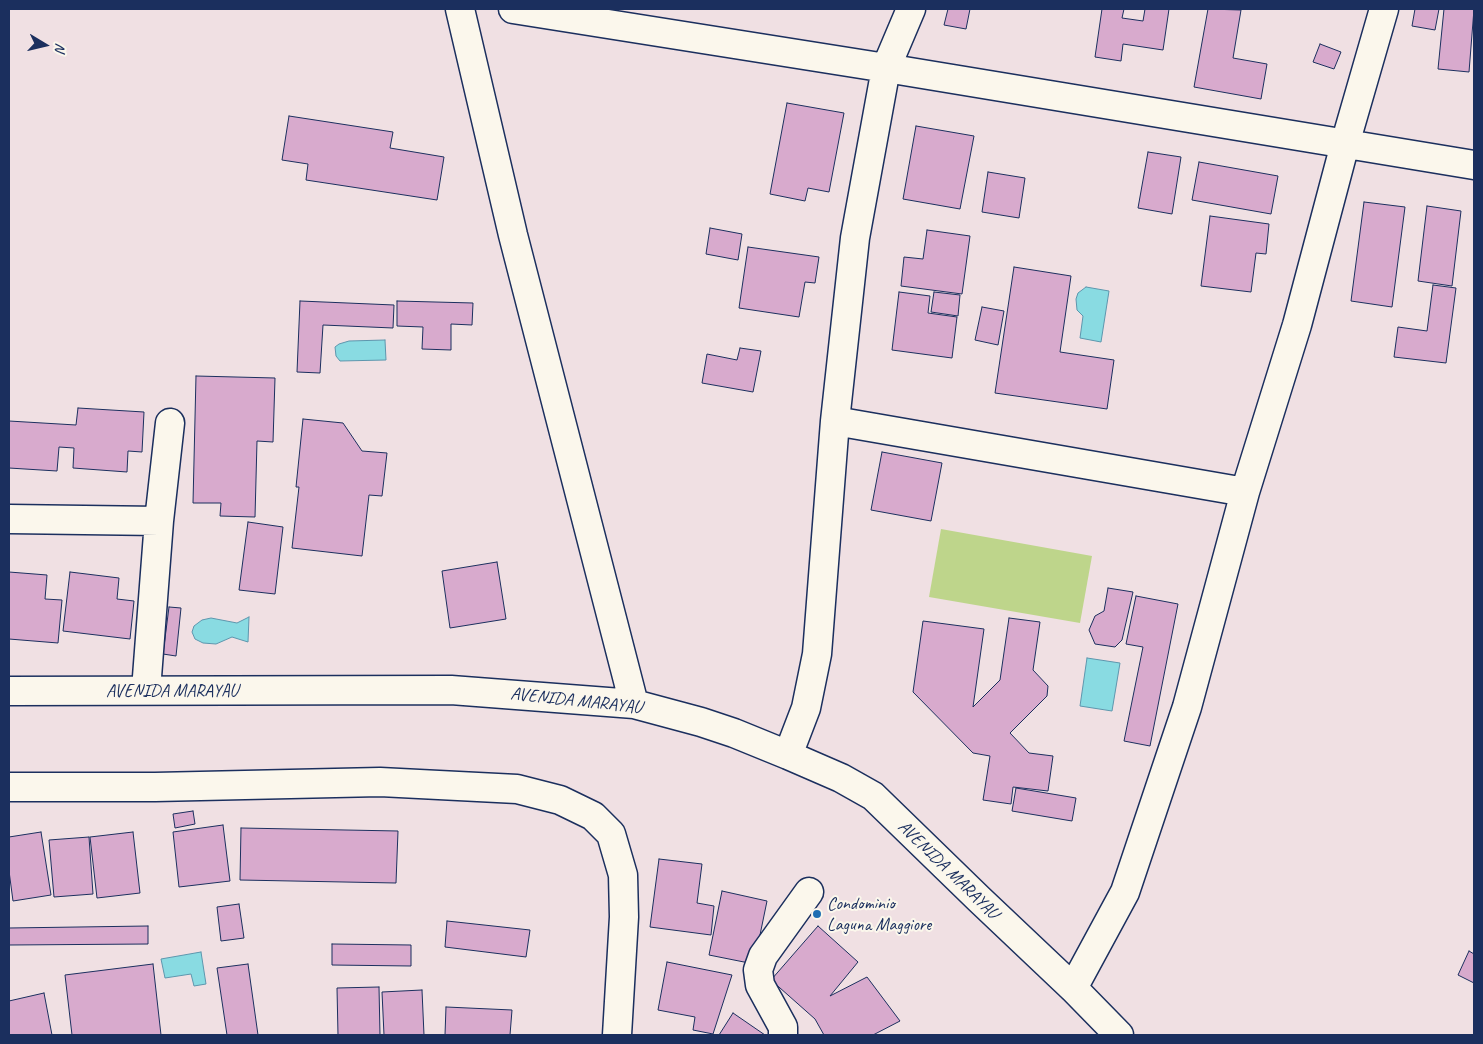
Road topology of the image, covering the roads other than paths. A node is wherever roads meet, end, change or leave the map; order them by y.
1 (460, 9) edge
2 (513, 9) edge
3 (911, 9) edge
4 (1384, 9) edge
5 (886, 68) junction
6 (1345, 144) junction
7 (1474, 165) edge
8 (835, 421) junction
9 (170, 423) dead end
10 (1245, 492) junction
11 (9, 518) edge
12 (160, 521) junction
13 (146, 690) junction
14 (9, 691) edge
15 (634, 704) junction
16 (788, 755) junction
17 (9, 787) edge
18 (809, 892) dead end
19 (1073, 988) junction
20 (617, 1035) edge
21 (783, 1035) edge
22 (1119, 1035) edge

1 - 15 street
2 - 5 street
3 - 5 street
4 - 6 street
5 - 6 street
5 - 8 street
6 - 7 street
6 - 10 street
8 - 10 street
8 - 16 street
9 - 12 street
10 - 19 street
11 - 12 street
12 - 13 street
13 - 14 street, AVENIDA MARAYAU
13 - 15 street, AVENIDA MARAYAU
15 - 16 street, AVENIDA MARAYAU
16 - 19 street, AVENIDA MARAYAU
17 - 20 street
18 - 21 street
19 - 22 street, AVENIDA MARAYAU

